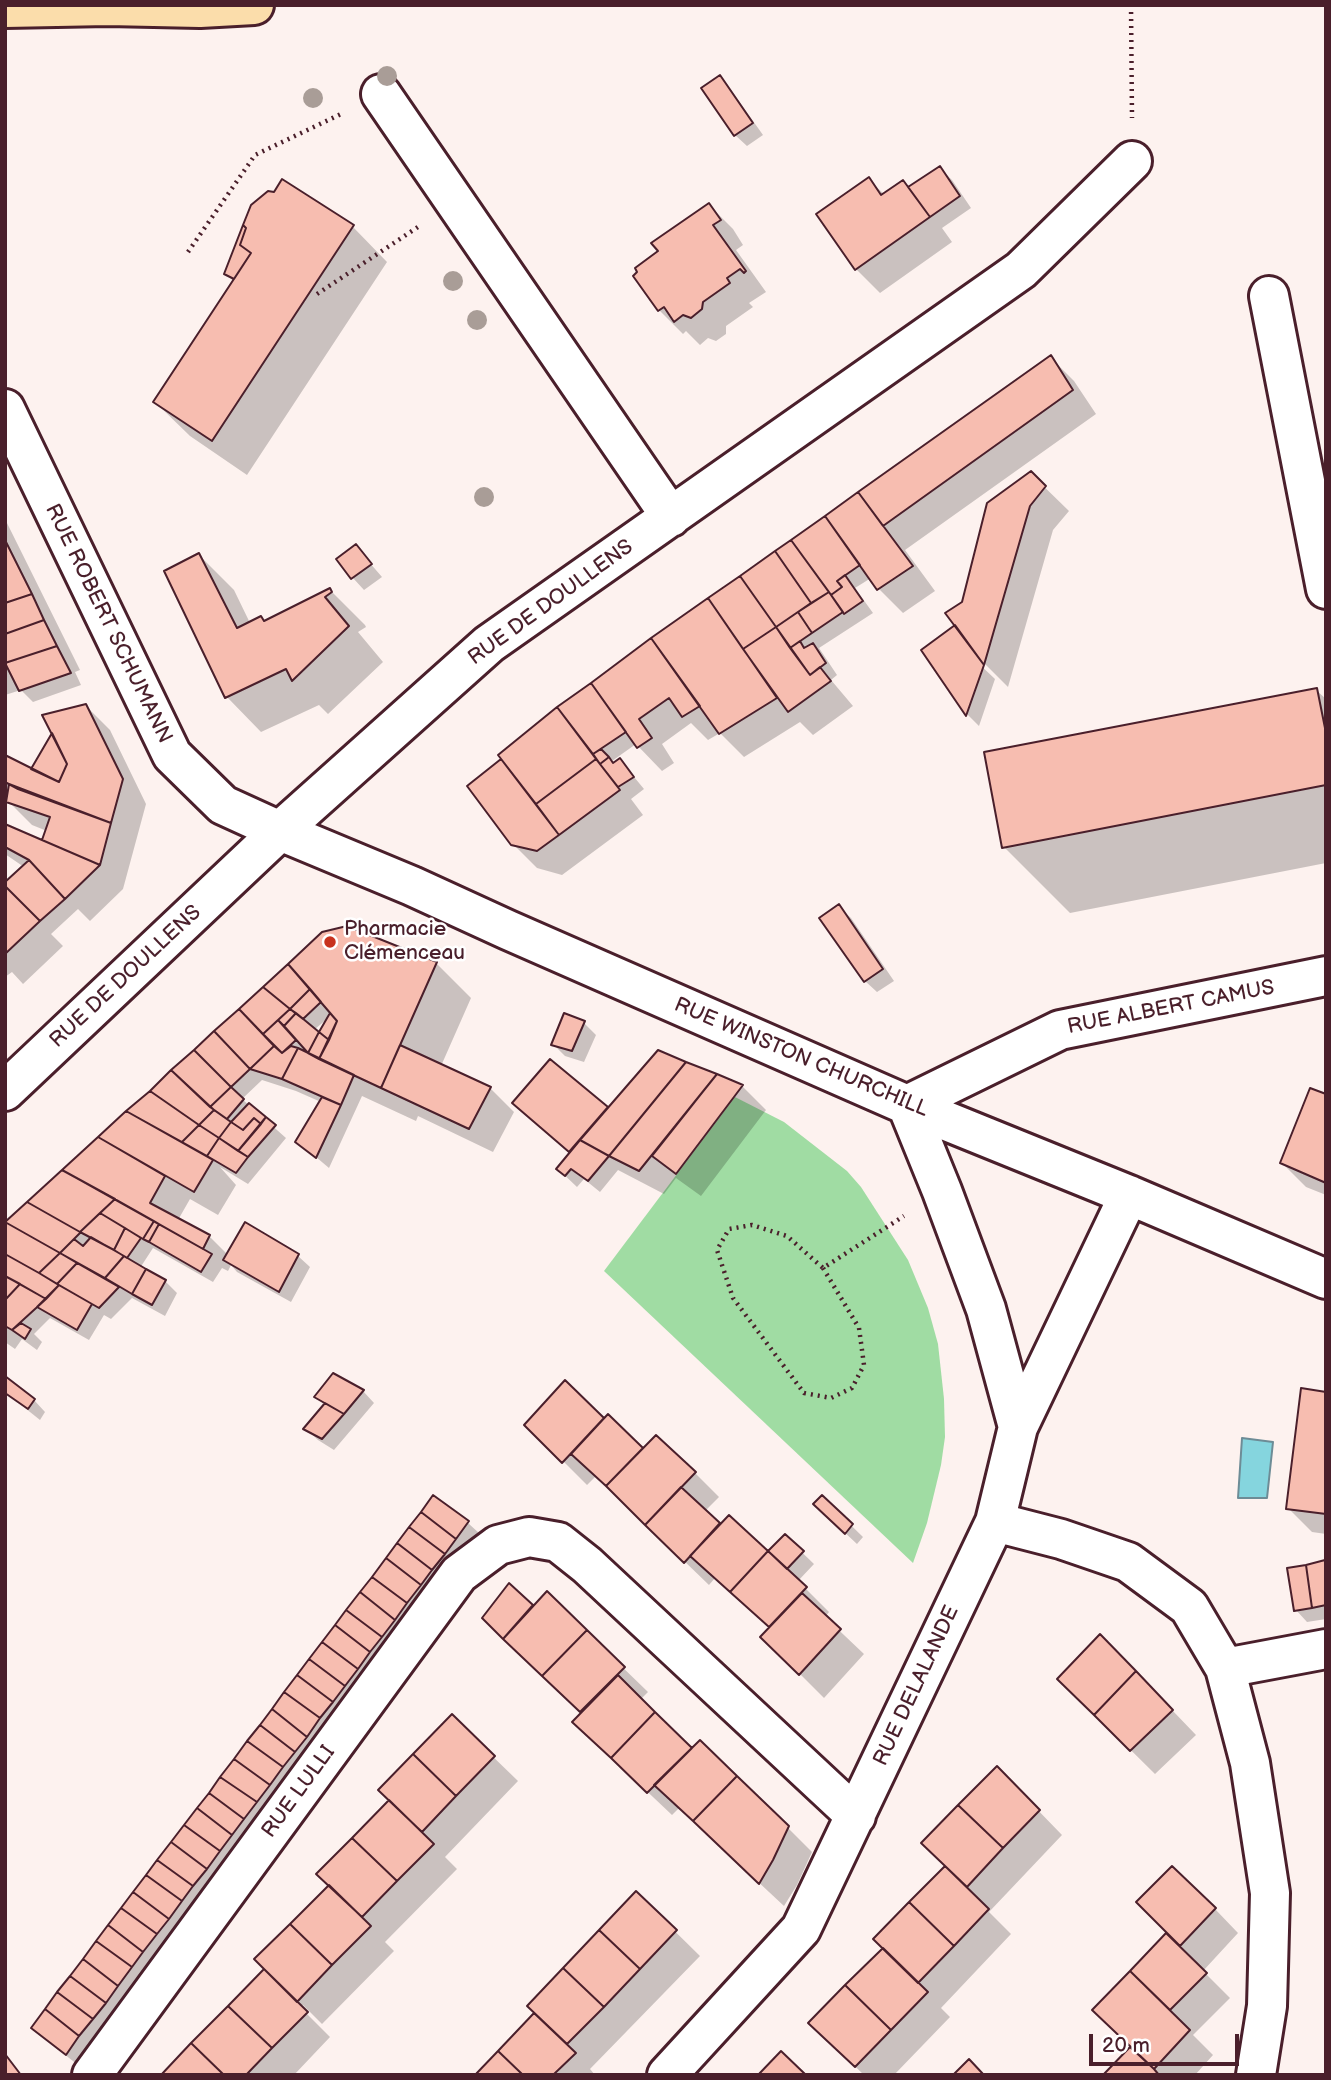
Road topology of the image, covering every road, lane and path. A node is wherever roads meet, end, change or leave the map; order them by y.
1 (254, 5) edge
2 (1131, 5) edge
3 (5, 8) edge
4 (381, 94) joint
5 (1132, 161) joint
6 (455, 202) junction
7 (188, 252) dead end
8 (317, 294) dead end
9 (1269, 296) dead end
10 (5, 409) edge
11 (671, 517) junction
12 (1326, 589) edge
13 (280, 831) junction
14 (1326, 976) edge
15 (5, 1090) edge
16 (907, 1105) junction
17 (942, 1191) junction
18 (1129, 1195) junction
19 (823, 1268) junction
20 (1326, 1279) edge
21 (1018, 1427) junction
22 (995, 1521) junction
23 (1326, 1649) edge
24 (1225, 1668) junction
25 (856, 1816) junction
26 (92, 2075) edge
27 (667, 2075) edge
28 (1256, 2075) edge

1 - 3 main road
2 - 5 path
4 - 6 street
4 - 7 path
5 - 11 street, RUE DE DOULLENS
6 - 8 path
6 - 11 street
9 - 12 street
10 - 13 street, RUE ROBERT SCHUMANN
11 - 13 street, RUE DE DOULLENS
13 - 15 street, RUE DE DOULLENS
13 - 16 street, RUE WINSTON CHURCHILL
14 - 16 street, RUE ALBERT CAMUS
16 - 17 street
16 - 18 street, RUE WINSTON CHURCHILL
17 - 19 path
17 - 21 street
18 - 20 street, RUE WINSTON CHURCHILL
18 - 21 street, RUE DELALANDE
19 - 19 path
21 - 22 street, RUE DELALANDE
22 - 24 street
22 - 25 street, RUE DELALANDE
23 - 24 street
24 - 28 street
25 - 26 street, RUE LULLI
25 - 27 street, RUE DELALANDE

